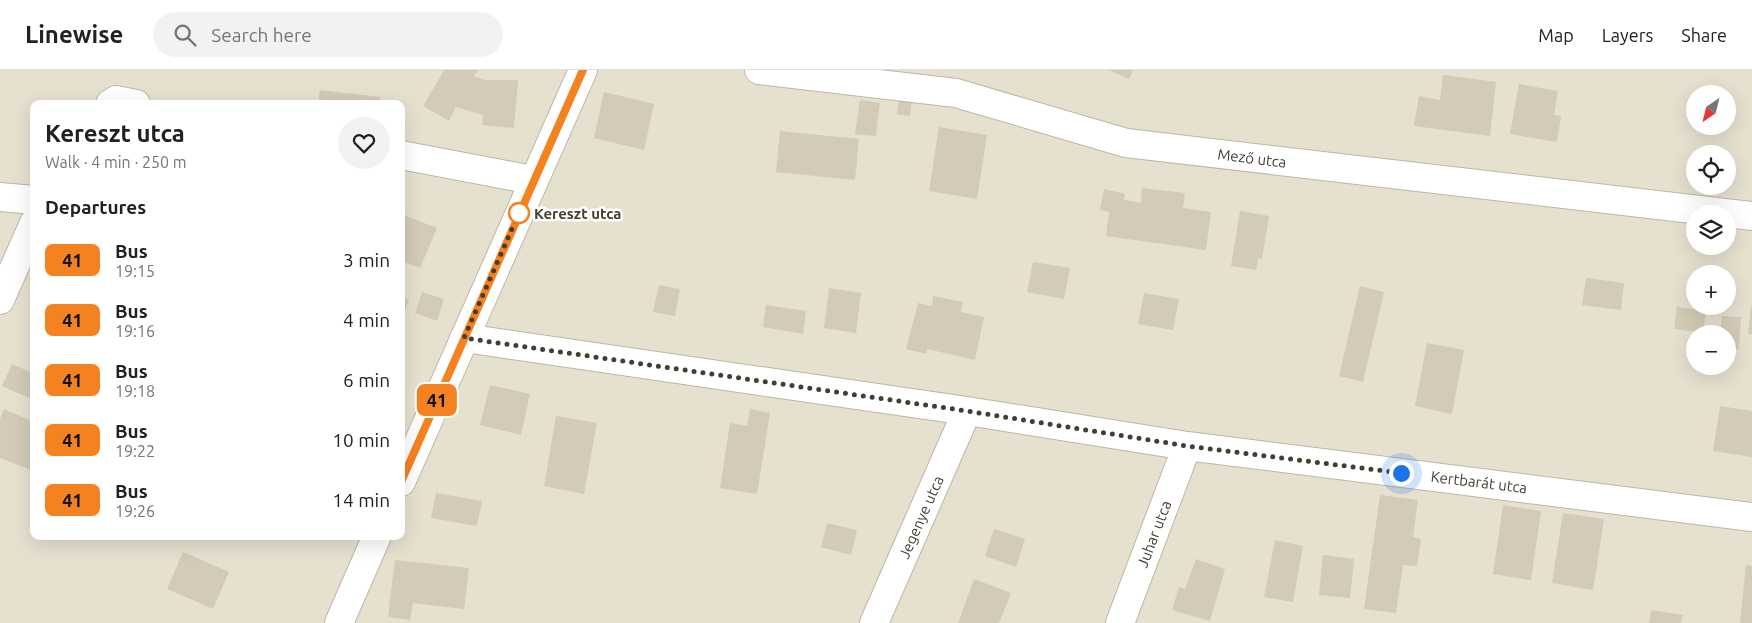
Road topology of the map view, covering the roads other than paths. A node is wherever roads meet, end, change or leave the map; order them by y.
1 (583, 70) edge
2 (759, 70) edge
3 (405, 156) edge
4 (533, 180) junction
5 (0, 197) edge
6 (30, 200) edge
7 (1752, 216) edge
8 (30, 232) edge
9 (0, 300) edge
10 (464, 338) junction
11 (967, 411) junction
12 (1187, 446) junction
13 (405, 473) edge
14 (1752, 517) edge
15 (376, 540) edge
16 (340, 623) edge
17 (874, 623) edge
18 (1120, 623) edge

1 - 4 street
2 - 7 street, Mező utca
3 - 4 street
4 - 10 street
5 - 6 street
8 - 9 street
10 - 11 street, Kertbarát utca
10 - 13 street
11 - 12 street, Kertbarát utca
11 - 17 street, Jegenye utca
12 - 14 street, Kertbarát utca
12 - 18 street, Juhar utca
15 - 16 street

